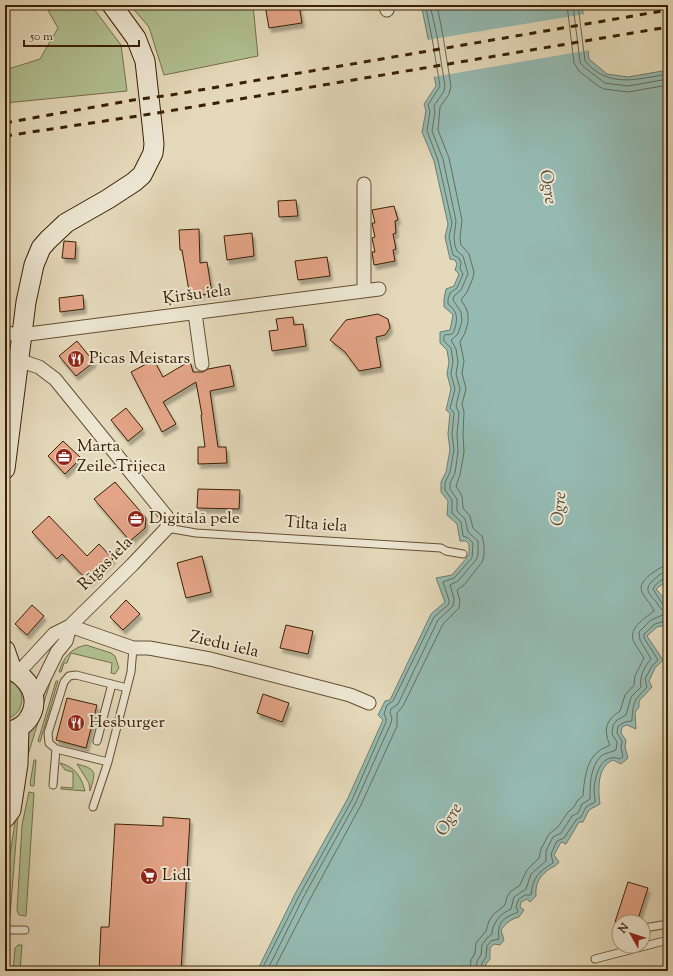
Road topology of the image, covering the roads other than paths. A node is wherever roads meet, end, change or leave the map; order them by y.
1 (112, 5) edge
2 (364, 184) dead end
3 (379, 289) dead end
4 (364, 291) junction
5 (195, 314) junction
6 (13, 334) edge
7 (18, 360) junction
8 (202, 364) dead end
9 (5, 469) edge
10 (167, 528) junction
11 (463, 554) dead end
12 (70, 626) junction
13 (133, 648) junction
14 (5, 650) edge
15 (12, 671) edge
16 (112, 684) junction
17 (126, 688) junction
18 (34, 697) junction
19 (369, 703) dead end
20 (12, 730) edge
21 (97, 741) dead end
22 (56, 749) junction
23 (108, 762) junction
24 (53, 785) dead end
25 (94, 807) dead end
26 (5, 818) edge
27 (668, 924) edge
28 (651, 927) edge
29 (5, 930) edge
30 (24, 930) dead end
31 (668, 940) edge
32 (595, 959) dead end

1 - 6 main road
2 - 4 street
3 - 4 street, Ķiršu iela
4 - 5 street, Ķiršu iela
5 - 6 street, Ķiršu iela
5 - 8 street
6 - 7 main road
7 - 9 main road
7 - 10 street
10 - 11 lane, Tilta iela
10 - 12 street, Rīgas iela
12 - 13 street, Ziedu iela
12 - 15 street
12 - 18 street
13 - 17 lane
13 - 19 street, Ziedu iela
14 - 15 main road
15 - 18 main road
16 - 17 lane
16 - 21 lane
16 - 22 lane
17 - 23 lane
18 - 20 main road
20 - 26 main road
22 - 23 lane
22 - 24 lane
23 - 25 lane
27 - 28 lane
29 - 30 lane
31 - 32 lane

